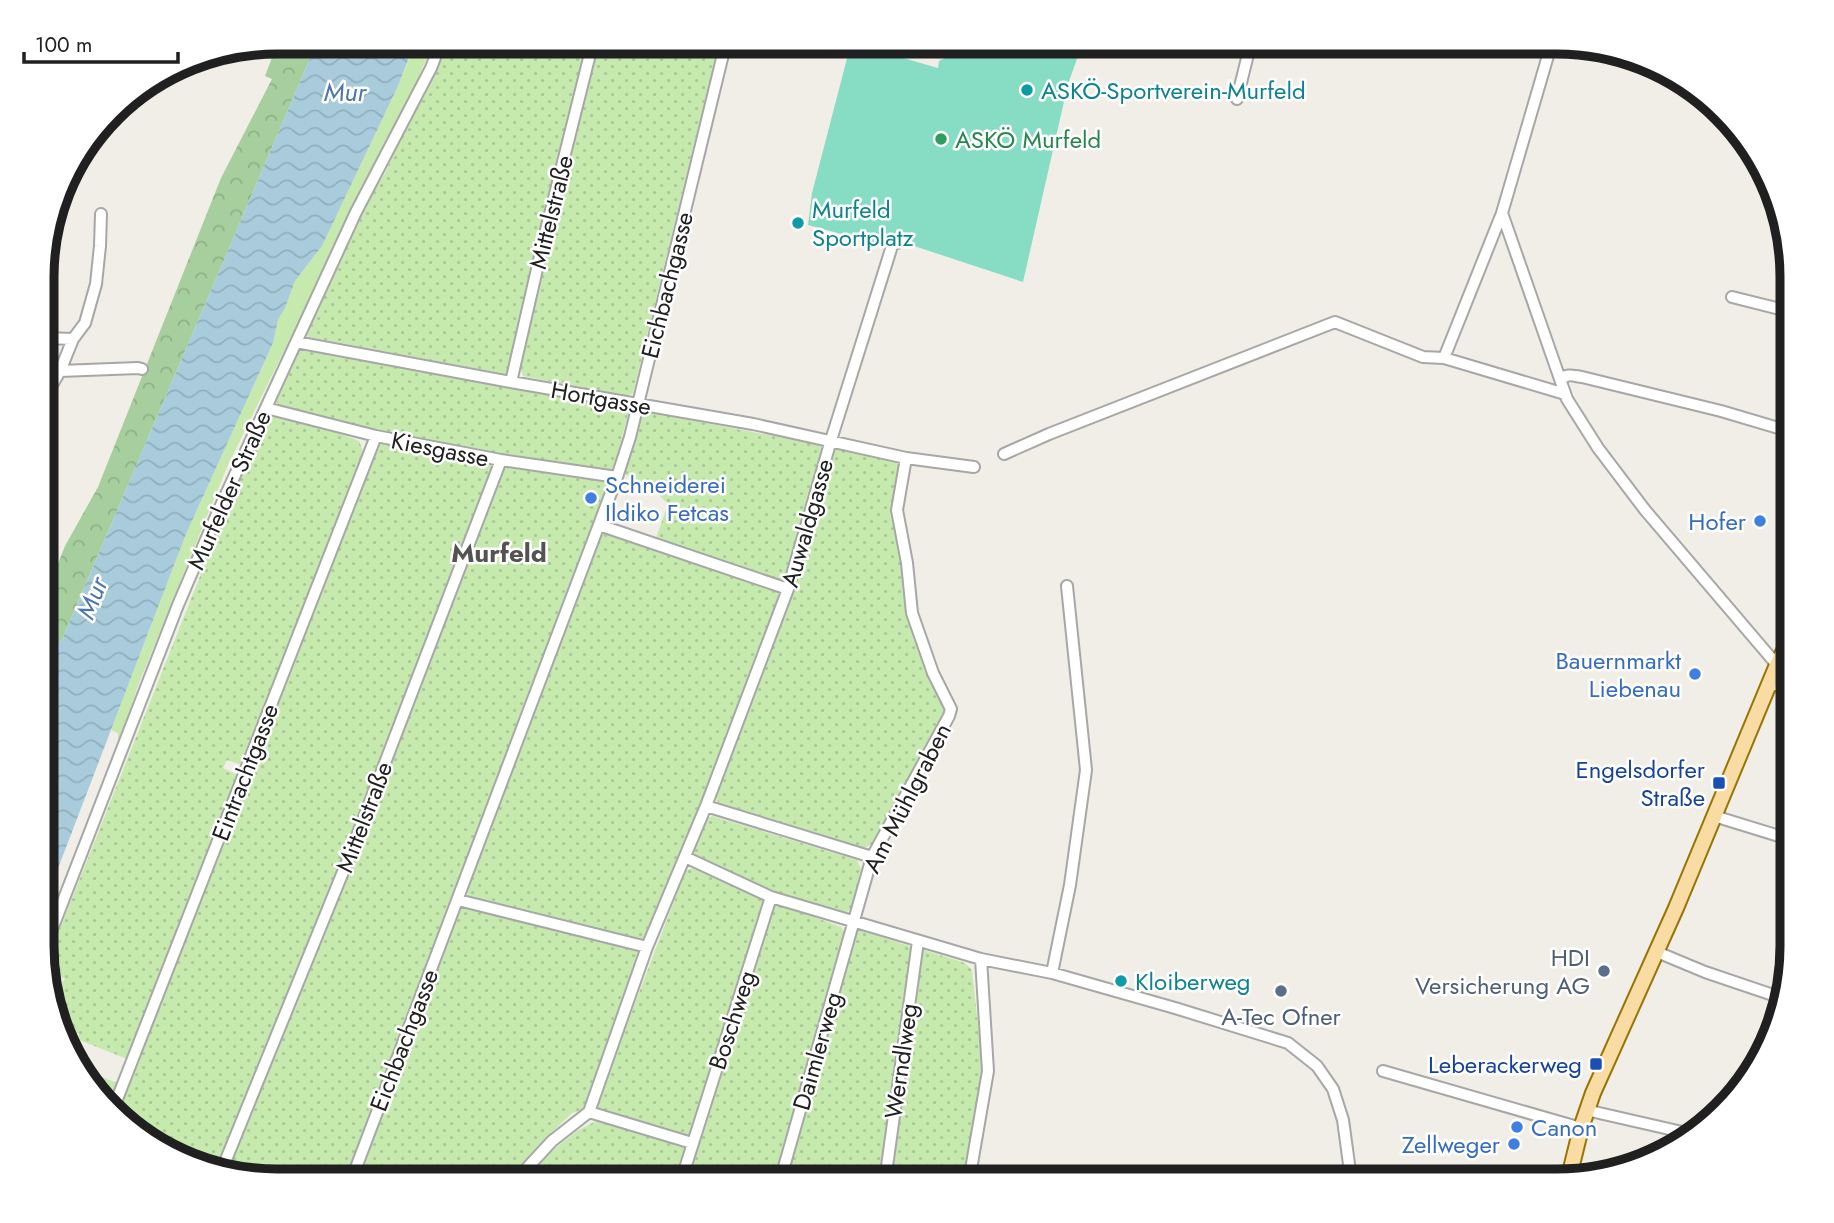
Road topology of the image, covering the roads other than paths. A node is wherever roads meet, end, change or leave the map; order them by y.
1 (436, 54) edge
2 (590, 54) edge
3 (723, 54) edge
4 (1248, 54) edge
5 (1549, 54) edge
6 (1237, 99) dead end
7 (1502, 214) junction
8 (101, 215) dead end
9 (900, 240) dead end
10 (1732, 297) dead end
11 (1779, 309) edge
12 (54, 338) edge
13 (73, 339) junction
14 (296, 342) junction
15 (1444, 358) junction
16 (142, 369) dead end
17 (60, 371) junction
18 (1561, 380) junction
19 (54, 382) edge
20 (511, 382) junction
21 (1565, 394) junction
22 (638, 404) junction
23 (266, 408) junction
24 (1779, 428) edge
25 (376, 436) junction
26 (831, 440) junction
27 (1004, 454) dead end
28 (906, 458) junction
29 (501, 460) junction
30 (974, 467) dead end
31 (617, 477) junction
32 (599, 526) junction
33 (1068, 586) dead end
34 (788, 589) junction
35 (1779, 661) edge
36 (1777, 665) junction
37 (1770, 683) junction
38 (1779, 686) edge
39 (706, 806) junction
40 (1714, 816) junction
41 (1779, 836) edge
42 (685, 857) junction
43 (872, 857) junction
44 (771, 897) junction
45 (458, 900) junction
46 (854, 921) junction
47 (54, 924) edge
48 (918, 941) junction
49 (647, 947) junction
50 (1657, 952) junction
51 (981, 959) junction
52 (1052, 973) junction
53 (1773, 995) edge
54 (1383, 1071) dead end
55 (117, 1100) edge
56 (1586, 1110) junction
57 (589, 1112) junction
58 (1581, 1128) junction
59 (1680, 1132) edge
60 (692, 1143) junction
61 (225, 1162) edge
62 (971, 1168) edge
63 (1348, 1168) edge
64 (1571, 1168) edge
65 (356, 1169) edge
66 (527, 1169) edge
67 (685, 1169) edge
68 (784, 1169) edge
69 (886, 1169) edge

1 - 14 street, Murfelder Straße
2 - 20 street, Mittelstraße
3 - 22 street, Eichbachgasse
4 - 6 street
5 - 7 street
7 - 15 street
7 - 18 street
8 - 13 street
9 - 26 street, Auwaldgasse
10 - 11 street
12 - 13 street
13 - 17 street
14 - 20 street, Hortgasse
14 - 23 street, Murfelder Straße
15 - 21 street
15 - 27 street
16 - 17 street
17 - 19 street
18 - 21 street
18 - 24 street
20 - 22 street, Hortgasse
21 - 36 street
22 - 26 street, Hortgasse
22 - 31 street, Eichbachgasse
23 - 25 street, Kiesgasse
23 - 47 street, Murfelder Straße
25 - 29 street, Kiesgasse
25 - 55 street, Eintrachtgasse
26 - 28 street, Hortgasse
26 - 34 street, Auwaldgasse
28 - 30 street
28 - 43 street, Am Mühlgraben
29 - 31 street, Kiesgasse
29 - 61 street, Mittelstraße
31 - 32 street, Eichbachgasse
32 - 34 street
32 - 45 street, Eichbachgasse
33 - 52 street
34 - 39 street, Auwaldgasse
35 - 36 main road
36 - 37 main road
37 - 38 street
37 - 40 main road
39 - 42 street, Auwaldgasse
39 - 43 street
40 - 41 street
40 - 50 main road
42 - 44 street
42 - 49 street, Auwaldgasse
43 - 46 street, Am Mühlgraben
44 - 46 street
44 - 60 street, Boschweg
45 - 49 street
45 - 65 street, Eichbachgasse
46 - 48 street
46 - 68 street, Daimlerweg
48 - 51 street
48 - 69 street, Werndlweg
49 - 57 street, Auwaldgasse
50 - 53 street
50 - 56 main road
51 - 52 street
51 - 62 street
52 - 63 street
54 - 58 street
56 - 58 main road
56 - 59 street
57 - 60 street
57 - 66 street
58 - 64 main road
60 - 67 street, Boschweg

